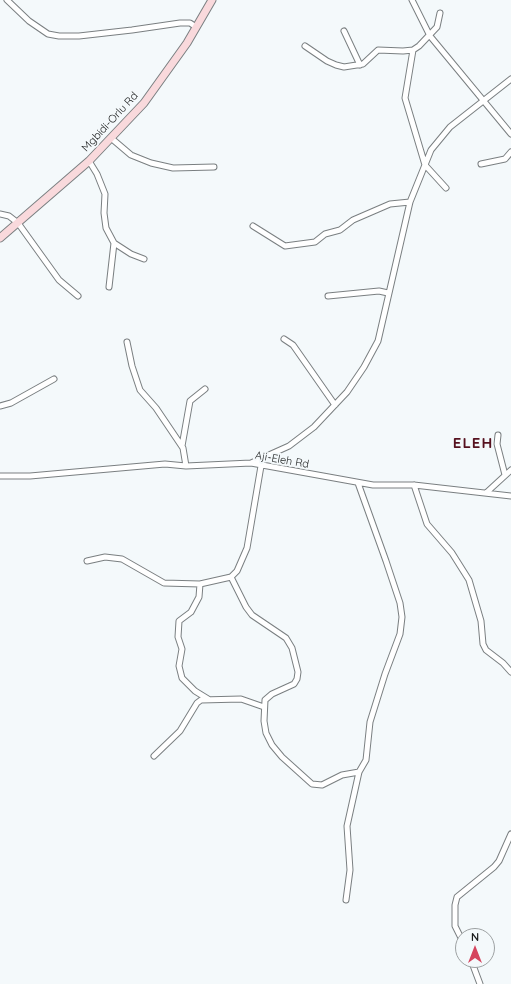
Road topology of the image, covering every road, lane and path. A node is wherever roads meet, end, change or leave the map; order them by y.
1 (7, 0) edge
2 (212, 0) edge
3 (412, 0) edge
4 (440, 13) dead end
5 (196, 27) junction
6 (344, 31) dead end
7 (430, 36) junction
8 (305, 46) dead end
9 (413, 50) junction
10 (360, 65) junction
11 (511, 79) edge
12 (484, 101) junction
13 (511, 134) edge
14 (111, 138) junction
15 (511, 152) edge
16 (89, 161) junction
17 (425, 164) junction
18 (480, 164) dead end
19 (214, 167) dead end
20 (446, 188) dead end
21 (410, 202) junction
22 (0, 214) edge
23 (18, 222) junction
24 (254, 226) dead end
25 (0, 238) edge
26 (114, 243) junction
27 (144, 259) dead end
28 (109, 287) dead end
29 (388, 293) junction
30 (78, 296) dead end
31 (328, 296) dead end
32 (284, 340) dead end
33 (127, 342) dead end
34 (54, 379) dead end
35 (205, 389) dead end
36 (335, 404) junction
37 (0, 406) edge
38 (498, 435) dead end
39 (182, 446) junction
40 (251, 464) junction
41 (186, 466) junction
42 (260, 466) junction
43 (511, 470) edge
44 (505, 475) junction
45 (0, 476) edge
46 (358, 483) junction
47 (414, 485) junction
48 (486, 493) junction
49 (511, 496) edge
50 (87, 561) dead end
51 (231, 577) junction
52 (200, 584) junction
53 (511, 672) edge
54 (208, 699) junction
55 (264, 707) junction
56 (154, 756) dead end
57 (359, 772) junction
58 (511, 834) edge
59 (346, 900) dead end
60 (456, 928) edge
61 (474, 968) edge
62 (480, 984) edge

1 - 5 street
2 - 5 main road, Mgbidi-Orlu Rd
3 - 7 street
4 - 7 street
5 - 14 main road, Mgbidi-Orlu Rd
6 - 10 street
7 - 9 street
7 - 12 street
8 - 10 street
9 - 10 street
9 - 17 street
11 - 12 street
12 - 13 street
12 - 17 street
14 - 16 main road, Mgbidi-Orlu Rd
14 - 19 street
15 - 18 street
16 - 23 main road, Mgbidi-Orlu Rd
16 - 26 street
17 - 20 street
17 - 21 street
21 - 24 street
21 - 29 street
22 - 23 street
23 - 25 main road, Mgbidi-Orlu Rd
23 - 30 street
26 - 27 street
26 - 28 street
29 - 31 street
29 - 36 street
32 - 36 street
33 - 39 street
34 - 37 street
35 - 39 street
36 - 40 street
38 - 44 street
39 - 41 street
40 - 41 street, Aji-Eleh Rd
40 - 42 street, Aji-Eleh Rd
41 - 45 street, Aji-Eleh Rd
42 - 46 street, Aji-Eleh Rd
42 - 51 street
43 - 44 street
44 - 48 street
46 - 47 street, Aji-Eleh Rd
46 - 57 street
47 - 48 street, Aji-Eleh Rd
47 - 53 street
48 - 49 street, Aji-Eleh Rd
50 - 52 street
51 - 52 street
51 - 55 street
52 - 54 street
54 - 55 street
54 - 56 street
55 - 57 street
57 - 59 street
58 - 60 street
61 - 62 street

